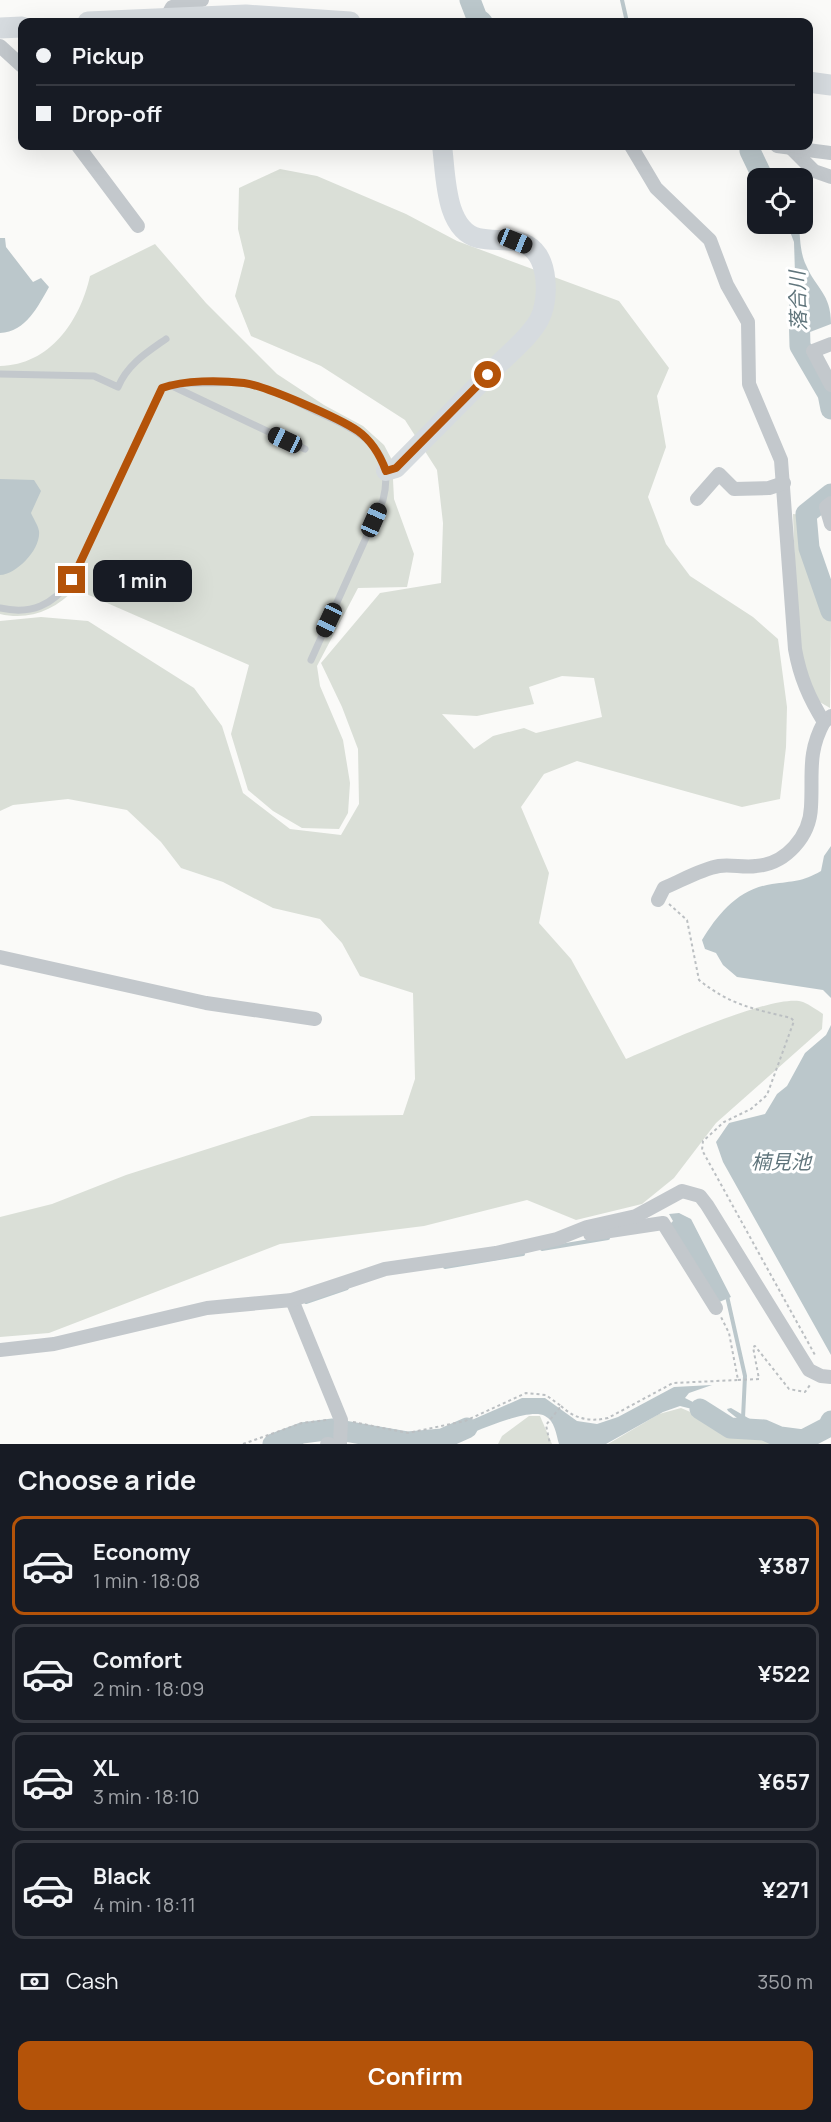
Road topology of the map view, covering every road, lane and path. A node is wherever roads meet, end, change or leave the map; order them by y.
1 (206, 12) edge
2 (165, 18) edge
3 (303, 18) edge
4 (18, 27) edge
5 (0, 28) edge
6 (0, 46) edge
7 (18, 62) edge
8 (813, 83) edge
9 (831, 85) edge
10 (81, 150) edge
11 (443, 150) edge
12 (633, 150) edge
13 (788, 150) edge
14 (808, 150) edge
15 (831, 153) edge
16 (831, 177) edge
17 (138, 226) dead end
18 (165, 339) dead end
19 (831, 344) edge
20 (0, 374) edge
21 (170, 385) junction
22 (831, 385) edge
23 (305, 449) dead end
24 (386, 471) junction
25 (784, 483) junction
26 (697, 499) dead end
27 (831, 503) edge
28 (831, 524) edge
29 (0, 608) edge
30 (311, 660) dead end
31 (827, 719) edge
32 (658, 900) joint
33 (0, 957) edge
34 (315, 1019) dead end
35 (567, 1235) junction
36 (292, 1300) junction
37 (716, 1308) joint
38 (0, 1350) edge
39 (814, 1374) junction
40 (830, 1377) edge
41 (740, 1380) junction
42 (561, 1407) junction
43 (341, 1421) junction
44 (334, 1443) edge
45 (243, 1444) edge
46 (550, 1444) edge

1 - 2 main road
1 - 3 main road
4 - 5 main road
6 - 7 street
8 - 9 main road
10 - 17 street
11 - 24 street
12 - 25 street
13 - 16 street
14 - 15 street
18 - 20 lane
19 - 22 street
21 - 23 lane
21 - 24 lane
21 - 29 lane
24 - 30 lane
25 - 26 street
25 - 31 street
27 - 28 street
31 - 32 street
32 - 40 path
33 - 34 street
35 - 36 street
35 - 37 street
35 - 39 street
36 - 38 street
36 - 43 street
37 - 41 path
39 - 40 street
39 - 41 path
41 - 42 path
42 - 43 path
42 - 46 path
43 - 44 street
43 - 45 path

